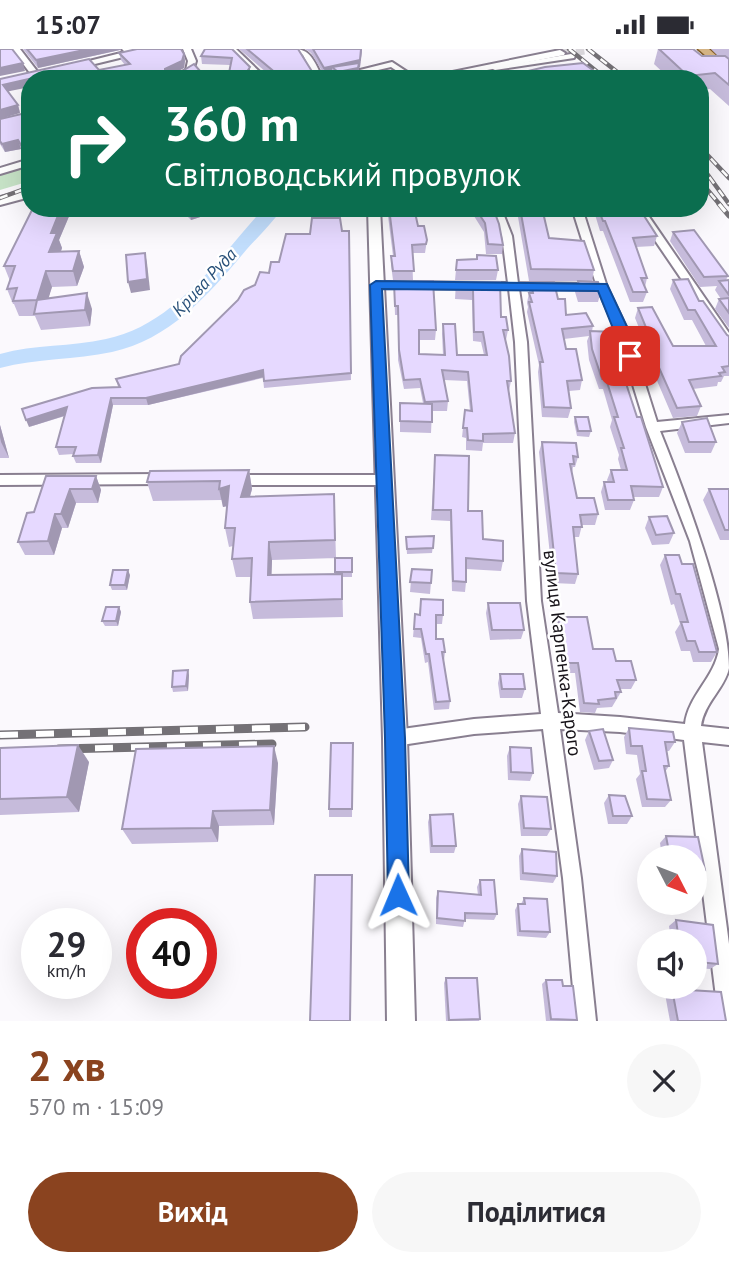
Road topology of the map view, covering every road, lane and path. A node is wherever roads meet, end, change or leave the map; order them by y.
1 (16, 49) edge
2 (187, 49) edge
3 (232, 49) edge
4 (299, 49) edge
5 (703, 49) edge
6 (129, 52) edge
7 (145, 52) edge
8 (566, 55) joint
9 (32, 70) edge
10 (59, 70) edge
11 (189, 70) edge
12 (254, 70) edge
13 (314, 70) edge
14 (366, 70) edge
15 (401, 70) edge
16 (477, 70) edge
17 (487, 70) edge
18 (729, 73) edge
19 (21, 164) edge
20 (0, 170) edge
21 (21, 195) edge
22 (0, 201) edge
23 (374, 217) edge
24 (500, 217) edge
25 (581, 217) edge
26 (644, 217) edge
27 (376, 285) junction
28 (602, 287) junction
29 (512, 288) junction
30 (729, 341) edge
31 (729, 419) edge
32 (652, 427) junction
33 (175, 479) edge
34 (217, 479) edge
35 (0, 480) edge
36 (383, 481) junction
37 (552, 721) junction
38 (691, 733) junction
39 (729, 737) edge
40 (395, 738) junction
41 (401, 1021) edge
42 (586, 1021) edge
43 (729, 1021) edge

1 - 9 street
2 - 11 street
3 - 12 street
4 - 13 street
5 - 18 main road
6 - 7 street
6 - 10 street
8 - 16 street
8 - 17 street
14 - 15 street
19 - 20 street
21 - 22 street
23 - 27 street
24 - 29 street, вулиця Карпенка-Карого
25 - 28 street
26 - 30 street
27 - 29 street
27 - 36 street
28 - 29 street
28 - 32 street
29 - 37 street, вулиця Карпенка-Карого
31 - 32 street
32 - 38 street
33 - 35 street
34 - 36 street
36 - 40 street
37 - 38 street
37 - 40 street
37 - 42 street, вулиця Карпенка-Карого
38 - 39 street
38 - 43 street
40 - 41 street

